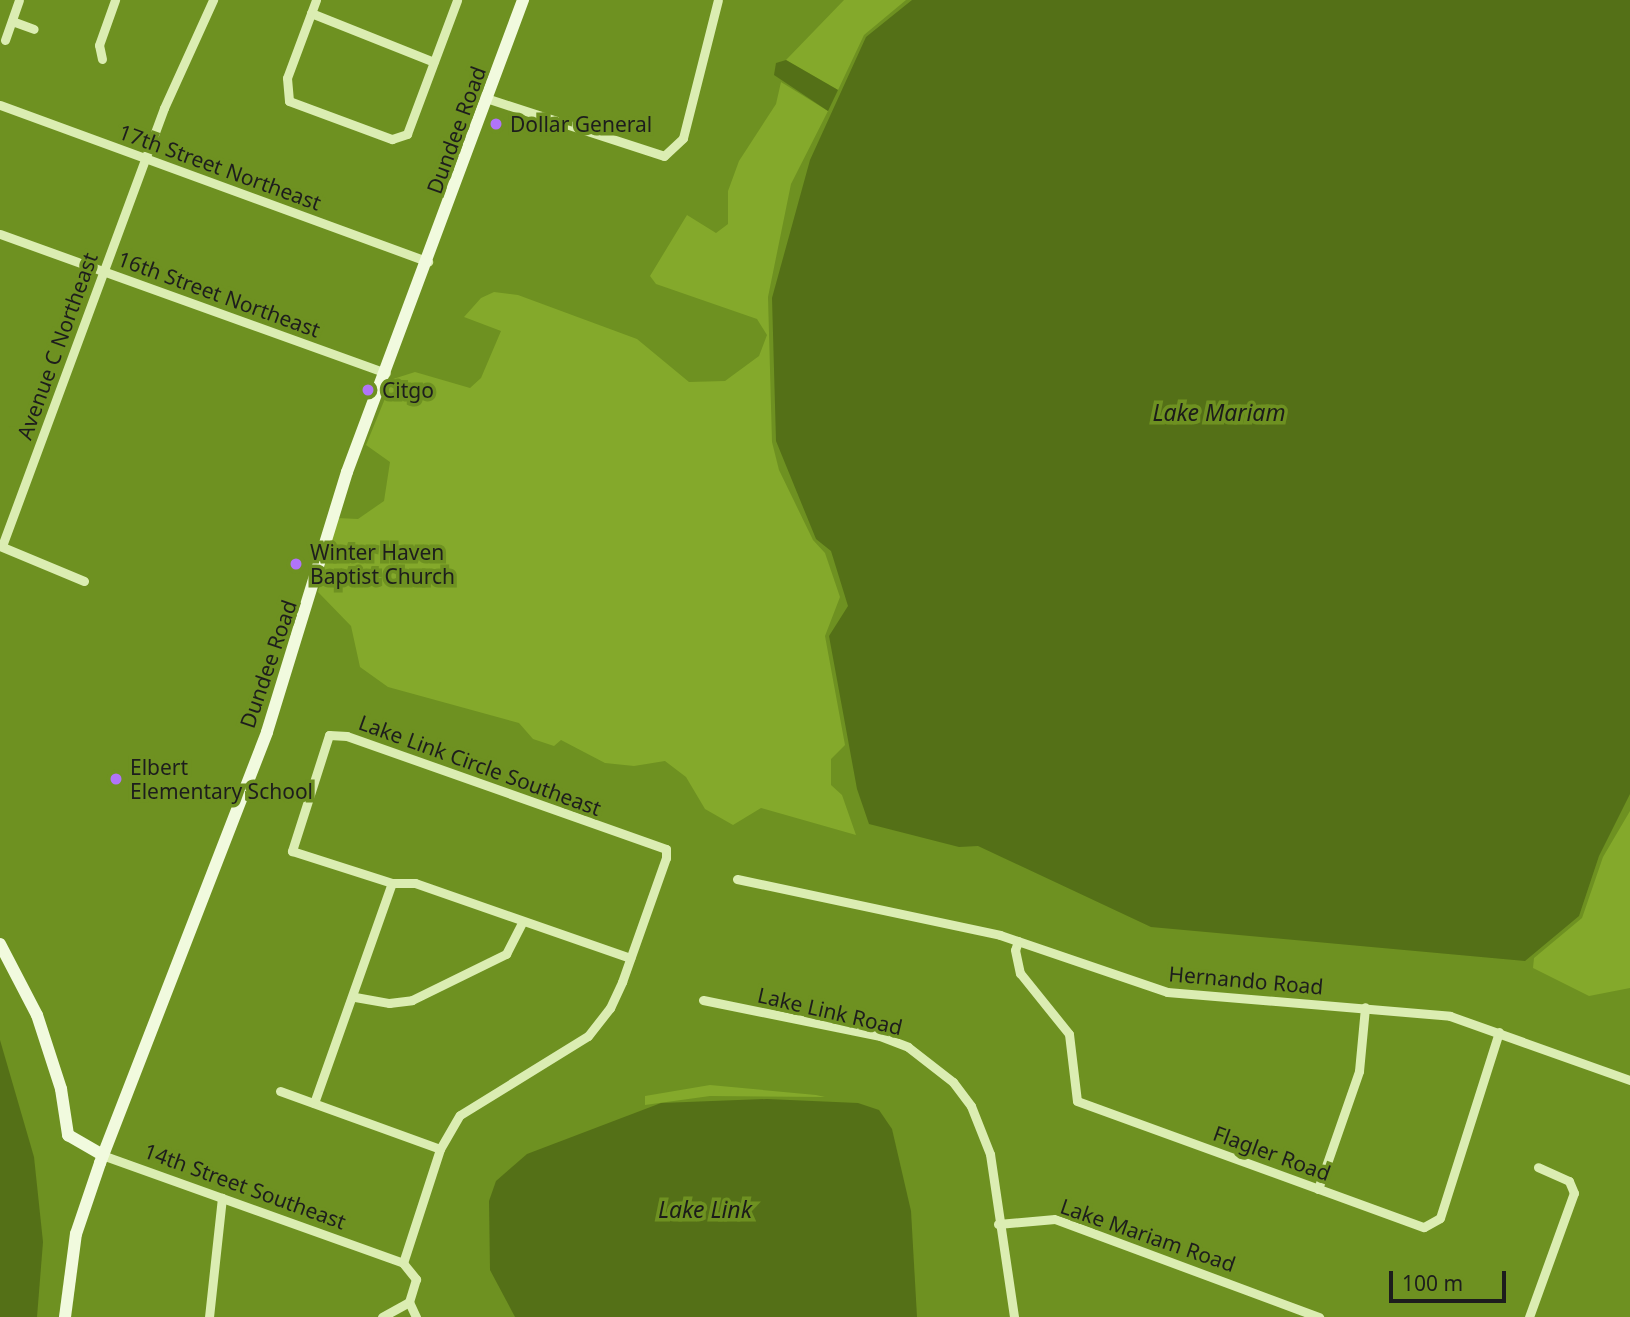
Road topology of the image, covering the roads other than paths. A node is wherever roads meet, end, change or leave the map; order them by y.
1 (19, 0) edge
2 (115, 0) edge
3 (213, 0) edge
4 (316, 0) edge
5 (457, 0) edge
6 (523, 0) edge
7 (718, 0) edge
8 (311, 13) junction
9 (12, 21) junction
10 (34, 29) dead end
11 (5, 40) dead end
12 (102, 59) dead end
13 (434, 62) junction
14 (489, 99) junction
15 (0, 105) edge
16 (146, 159) junction
17 (0, 234) edge
18 (428, 262) junction
19 (104, 272) junction
20 (386, 373) junction
21 (1, 546) edge
22 (84, 581) dead end
23 (737, 879) dead end
24 (392, 883) junction
25 (522, 922) junction
26 (1018, 941) junction
27 (0, 944) edge
28 (630, 958) junction
29 (355, 997) junction
30 (704, 1000) dead end
31 (1365, 1007) junction
32 (1499, 1032) junction
33 (1630, 1080) edge
34 (280, 1091) dead end
35 (314, 1103) junction
36 (440, 1149) junction
37 (103, 1155) junction
38 (1538, 1167) dead end
39 (1318, 1189) junction
40 (222, 1198) junction
41 (998, 1223) junction
42 (403, 1263) junction
43 (409, 1302) junction
44 (1295, 1313) edge
45 (65, 1317) edge
46 (209, 1317) edge
47 (382, 1317) edge
48 (416, 1317) edge
49 (1014, 1317) edge
50 (1319, 1317) edge
51 (1529, 1317) edge

1 - 9 street
2 - 12 street
3 - 16 street, Avenue C Northeast
4 - 8 street
5 - 13 street
6 - 14 main road, Dundee Road
7 - 14 street
8 - 13 street
8 - 13 street
9 - 10 street
9 - 11 street
14 - 18 main road, Dundee Road
15 - 16 street, 17th Street Northeast
16 - 18 street, 17th Street Northeast
16 - 19 street, Avenue C Northeast
17 - 19 street, 16th Street Northeast
18 - 20 main road, Dundee Road
19 - 20 street, 16th Street Northeast
19 - 21 street, Avenue C Northeast
20 - 37 main road, Dundee Road
21 - 22 street
23 - 26 street, Hernando Road
24 - 25 street
24 - 28 street, Lake Link Circle Southeast
24 - 29 street
25 - 28 street
25 - 29 street
26 - 31 street, Hernando Road
26 - 39 street, Flagler Road
27 - 37 main road, 14th Street Southeast
28 - 36 street
29 - 35 street
30 - 41 street, Lake Link Road
31 - 32 street, Hernando Road
31 - 39 street
32 - 33 street, Hernando Road
32 - 39 street, Flagler Road
34 - 35 street
35 - 36 street
36 - 42 street
37 - 40 street, 14th Street Southeast
37 - 45 main road, Dundee Road
38 - 51 street
40 - 42 street, 14th Street Southeast
40 - 46 street
41 - 44 street, Lake Mariam Road
41 - 49 street
42 - 43 street
43 - 47 street
43 - 48 street
44 - 50 street, Lake Mariam Road

